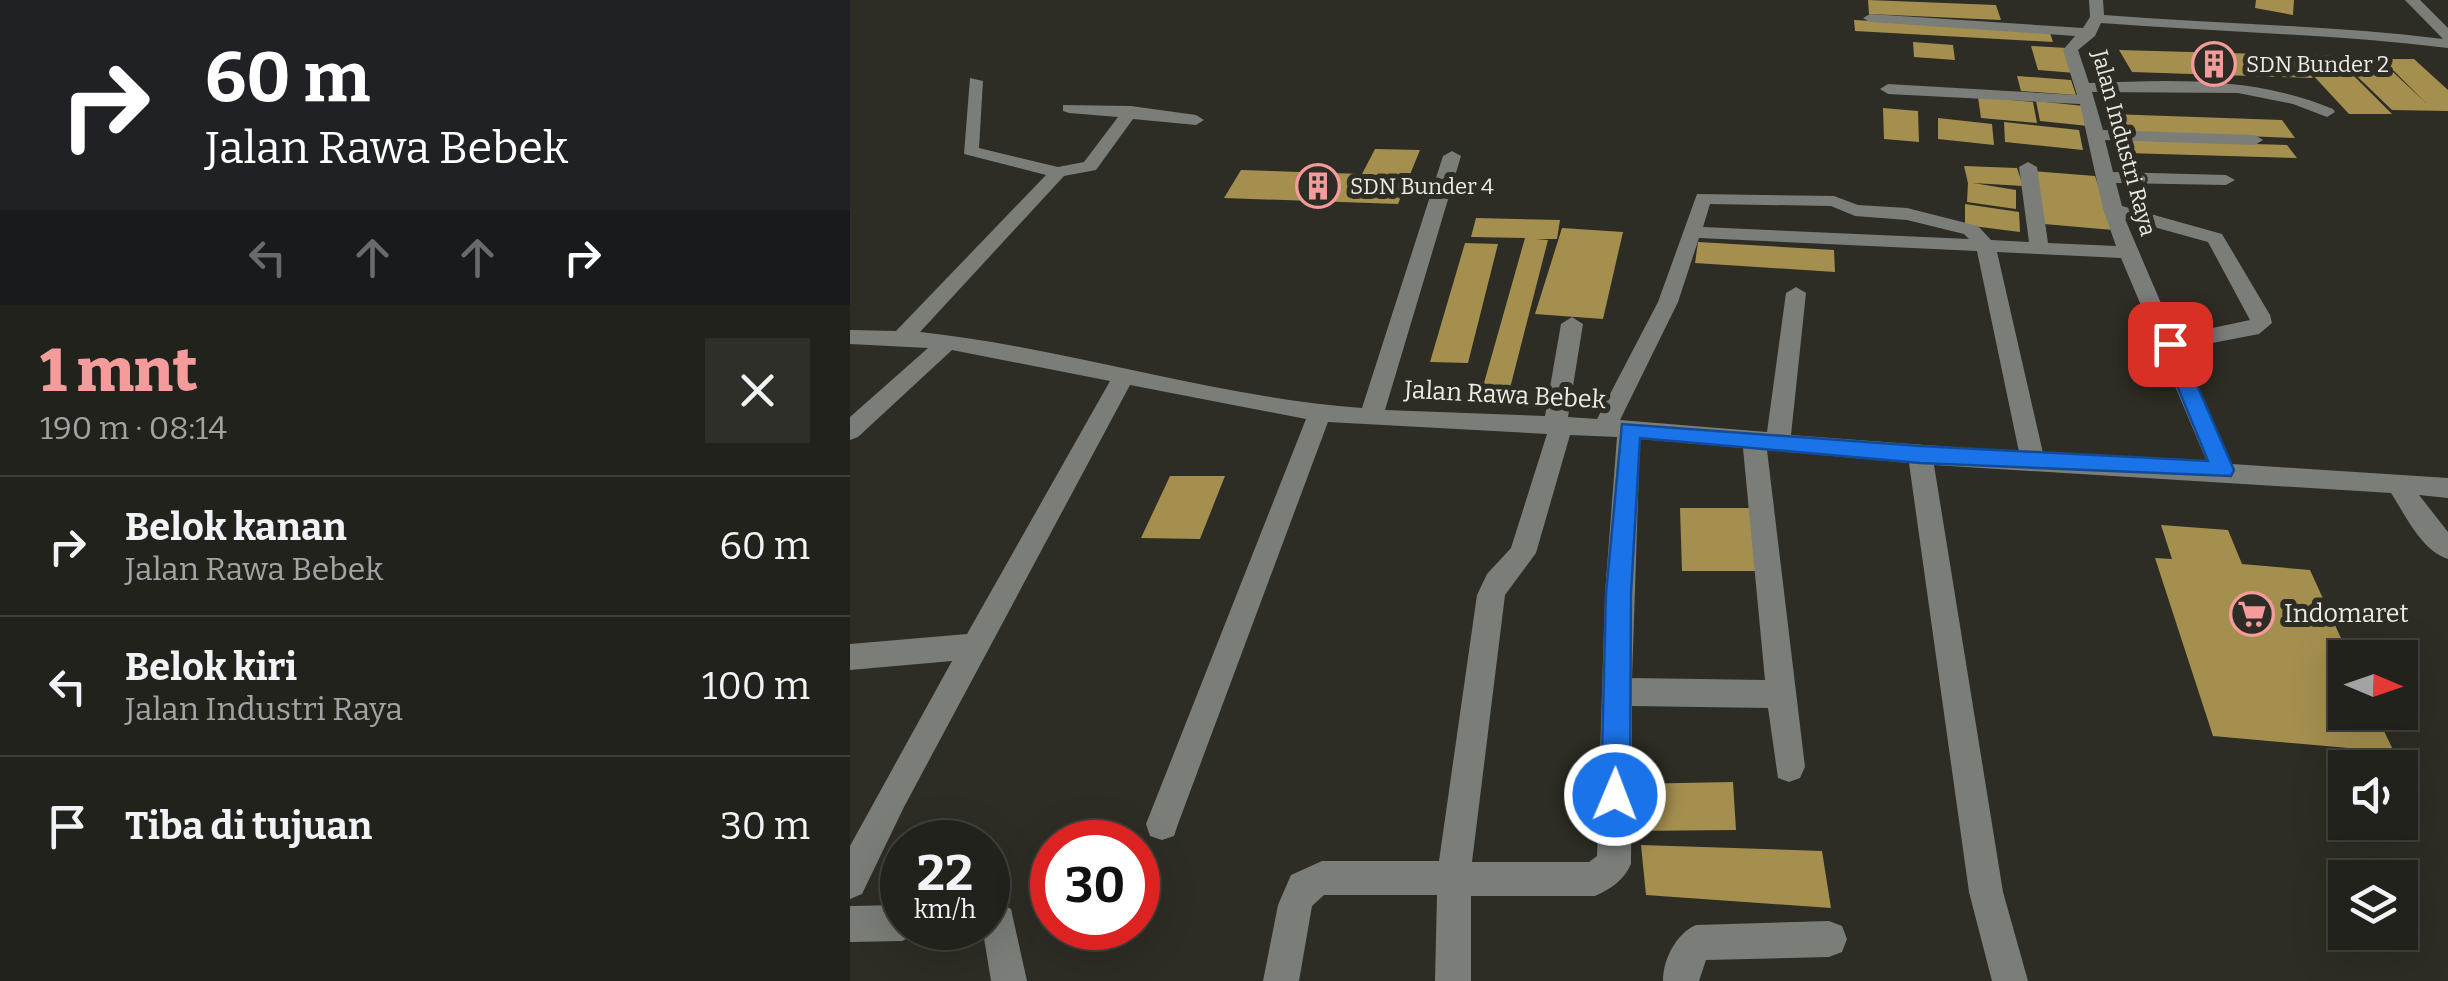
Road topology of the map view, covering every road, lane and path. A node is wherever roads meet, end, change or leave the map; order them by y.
1 (2412, 0) edge
2 (2095, 17) edge
3 (1870, 18) dead end
4 (2448, 36) edge
5 (2448, 44) edge
6 (975, 81) dead end
7 (1888, 89) dead end
8 (2084, 94) junction
9 (1069, 108) dead end
10 (1131, 112) junction
11 (2327, 112) dead end
12 (1196, 120) dead end
13 (2094, 134) junction
14 (2255, 140) dead end
15 (1452, 156) dead end
16 (2028, 168) dead end
17 (1058, 172) junction
18 (2104, 177) junction
19 (2226, 180) dead end
20 (2112, 209) junction
21 (1692, 232) junction
22 (1986, 246) junction
23 (2040, 248) junction
24 (2127, 252) junction
25 (1796, 293) dead end
26 (1572, 324) dead end
27 (850, 337) edge
28 (903, 337) junction
29 (947, 343) junction
30 (2170, 344) junction
31 (1124, 376) junction
32 (1320, 413) junction
33 (1371, 417) junction
34 (1558, 425) junction
35 (1617, 428) junction
36 (850, 431) edge
37 (1766, 441) junction
38 (1920, 454) junction
39 (2033, 462) junction
40 (2223, 470) junction
41 (2398, 484) junction
42 (2448, 488) edge
43 (2448, 548) edge
44 (976, 646) junction
45 (850, 657) edge
46 (1616, 692) junction
47 (1782, 694) junction
48 (1789, 767) dead end
49 (1162, 824) dead end
50 (1454, 878) junction
51 (850, 882) edge
52 (880, 923) edge
53 (850, 924) edge
54 (1829, 938) dead end
55 (1004, 950) edge
56 (1009, 981) edge
57 (1281, 981) edge
58 (1453, 981) edge
59 (1681, 981) edge
60 (2010, 981) edge

1 - 4 street
2 - 3 street
2 - 5 street
2 - 8 street, Jalan Industri Raya
6 - 17 street
7 - 8 street
8 - 11 street
8 - 13 street, Jalan Industri Raya
9 - 10 street
10 - 12 street
10 - 17 street
13 - 14 street
13 - 18 street, Jalan Industri Raya
15 - 33 street
16 - 23 street
17 - 28 street
18 - 19 street
18 - 20 street, Jalan Industri Raya
20 - 24 street, Jalan Industri Raya
20 - 30 street
21 - 22 street
21 - 22 street
21 - 35 street
22 - 23 street
22 - 39 street
23 - 24 street
24 - 30 street, Jalan Industri Raya
25 - 37 street
26 - 34 street
27 - 28 street, Jalan Rawa Bebek
28 - 29 street, Jalan Rawa Bebek
29 - 31 street, Jalan Rawa Bebek
29 - 36 street
30 - 40 street, Jalan Industri Raya
31 - 32 street, Jalan Rawa Bebek
31 - 44 street
32 - 33 street, Jalan Rawa Bebek
32 - 49 street
33 - 34 street, Jalan Rawa Bebek
34 - 35 street, Jalan Rawa Bebek
34 - 50 street
35 - 37 street, Jalan Rawa Bebek
35 - 46 street
37 - 38 street, Jalan Rawa Bebek
37 - 47 street
38 - 39 street, Jalan Rawa Bebek
38 - 60 street
39 - 40 street, Jalan Rawa Bebek
40 - 41 street, Jalan Rawa Bebek
41 - 42 street, Jalan Rawa Bebek
41 - 43 street
44 - 45 street
44 - 51 street
46 - 47 street
46 - 50 street
47 - 48 street
50 - 57 street
50 - 58 street
52 - 53 street
54 - 59 street
55 - 56 street

